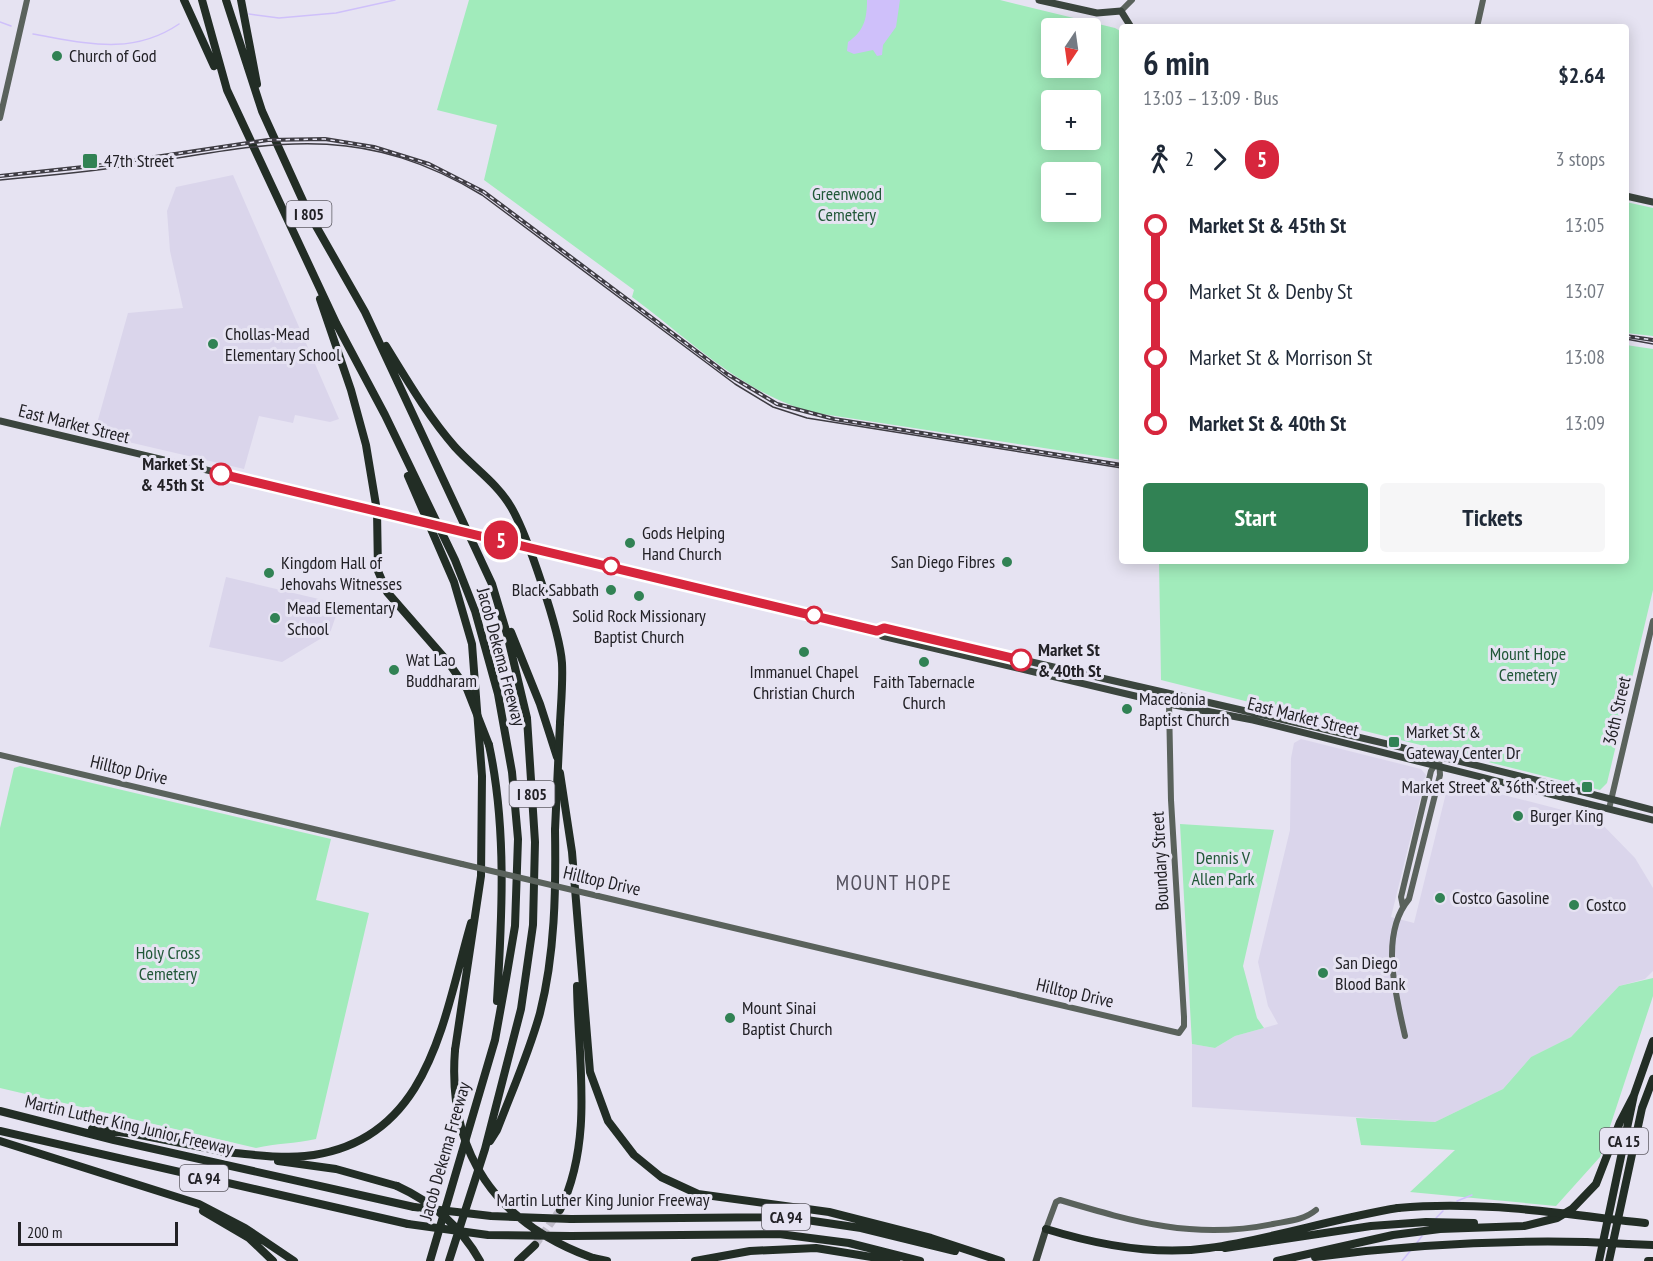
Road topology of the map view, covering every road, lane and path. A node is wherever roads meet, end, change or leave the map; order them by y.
1 (27, 0) edge
2 (184, 0) edge
3 (202, 0) edge
4 (226, 0) edge
5 (241, 0) edge
6 (1039, 0) edge
7 (1132, 0) edge
8 (1483, 0) edge
9 (1121, 11) junction
10 (1129, 24) edge
11 (1478, 24) edge
12 (227, 90) junction
13 (262, 111) junction
14 (0, 118) edge
15 (1629, 197) edge
16 (1653, 202) edge
17 (306, 257) junction
18 (365, 312) junction
19 (385, 415) junction
20 (0, 421) edge
21 (377, 511) junction
22 (528, 546) junction
23 (492, 584) junction
24 (1653, 621) edge
25 (877, 631) junction
26 (1169, 704) junction
27 (1243, 708) junction
28 (0, 754) edge
29 (1439, 757) junction
30 (1437, 766) junction
31 (1612, 799) junction
32 (1609, 809) junction
33 (1653, 810) edge
34 (1653, 820) edge
35 (478, 906) junction
36 (576, 913) junction
37 (1184, 1017) joint
38 (1405, 1036) dead end
39 (495, 1040) junction
40 (1653, 1041) edge
41 (1653, 1078) edge
42 (1634, 1095) junction
43 (0, 1111) edge
44 (67, 1126) junction
45 (0, 1131) edge
46 (0, 1141) edge
47 (485, 1149) junction
48 (223, 1152) junction
49 (171, 1193) junction
50 (560, 1210) tunnel mouth
51 (1316, 1210) dead end
52 (1649, 1224) edge
53 (1498, 1227) junction
54 (1046, 1229) junction
55 (535, 1245) tunnel mouth
56 (1653, 1245) edge
57 (1209, 1248) junction
58 (273, 1261) edge
59 (294, 1261) edge
60 (430, 1261) edge
61 (449, 1261) edge
62 (480, 1261) edge
63 (518, 1261) edge
64 (607, 1261) edge
65 (694, 1261) edge
66 (896, 1261) edge
67 (920, 1261) edge
68 (996, 1261) edge
69 (1001, 1261) edge
70 (1036, 1261) edge
71 (1277, 1261) edge
72 (1286, 1261) edge
73 (1599, 1261) edge
74 (1609, 1261) edge
75 (1648, 1261) edge
76 (1653, 1261) edge

1 - 14 street
2 - 12 highway
3 - 12 highway, Jacob Dekema Freeway / I 805
4 - 13 highway, Jacob Dekema Freeway / I 805
5 - 13 highway
6 - 9 main road
7 - 9 street
8 - 11 street
9 - 10 main road
12 - 17 highway, Jacob Dekema Freeway / I 805
13 - 18 highway, Jacob Dekema Freeway / I 805
15 - 16 main road
17 - 19 highway, Jacob Dekema Freeway / I 805
17 - 21 highway
18 - 22 highway
18 - 23 highway, Jacob Dekema Freeway / I 805
19 - 35 highway
19 - 39 highway, Jacob Dekema Freeway / I 805
20 - 21 main road, East Market Street
21 - 22 main road, East Market Street, bridge
21 - 39 highway, bridge
22 - 25 main road, East Market Street
22 - 47 highway, bridge
23 - 36 highway
23 - 47 highway, Jacob Dekema Freeway / I 805
24 - 31 street, 36th Street
25 - 26 main road, East Market Street
25 - 27 main road, East Market Street
26 - 27 main road
26 - 30 main road, East Market Street
26 - 37 street, Boundary Street
27 - 29 main road, East Market Street
28 - 37 street, Hilltop Drive, bridge
29 - 30 street
29 - 31 main road, East Market Street
30 - 32 main road, East Market Street
30 - 38 street
31 - 32 street, 36th Street
31 - 33 main road, East Market Street
32 - 34 main road, East Market Street
35 - 48 highway
35 - 64 highway, bridge
36 - 50 highway
36 - 69 highway
39 - 60 highway, Jacob Dekema Freeway / I 805
40 - 42 highway, CA 15
41 - 74 highway, CA 15
42 - 53 highway
42 - 73 highway, CA 15
43 - 44 highway, Martin Luther King Junior Freeway / CA 94
44 - 48 highway
44 - 68 highway, Martin Luther King Junior Freeway / CA 94, bridge
45 - 67 highway, Martin Luther King Junior Freeway / CA 94, bridge
46 - 49 highway
47 - 61 highway, Jacob Dekema Freeway / I 805
48 - 62 highway, bridge
49 - 58 highway
49 - 59 highway
51 - 54 street
52 - 57 highway, bridge
53 - 57 highway
53 - 71 highway
54 - 57 highway
54 - 70 main road
55 - 63 highway
56 - 72 highway, bridge
65 - 66 highway
75 - 76 highway

